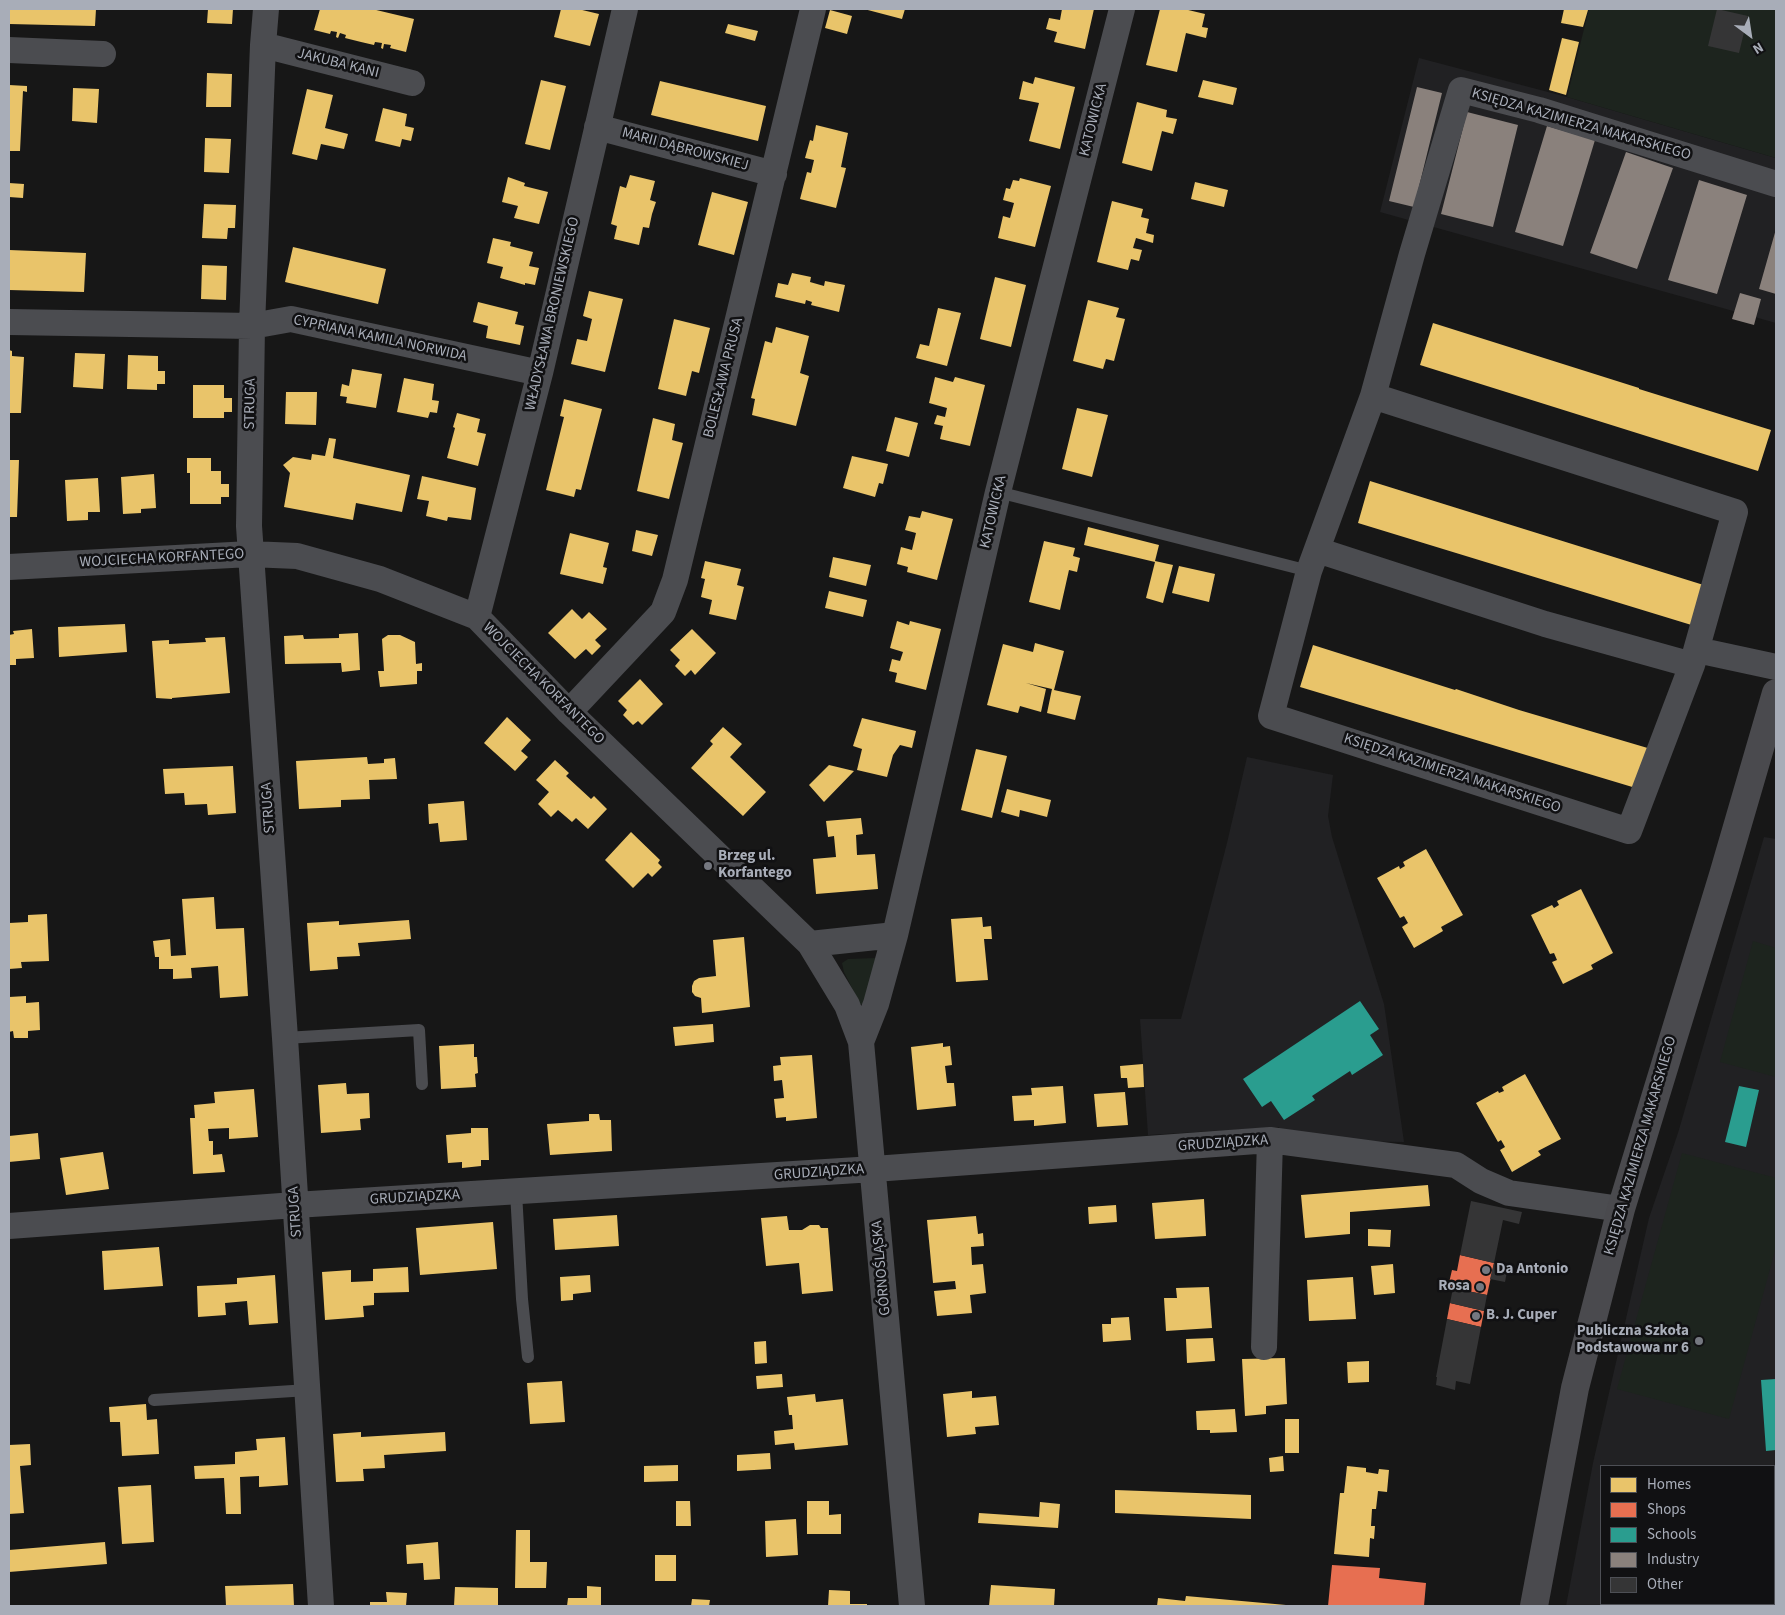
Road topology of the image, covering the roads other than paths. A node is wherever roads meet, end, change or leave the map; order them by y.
1 (266, 9) edge
2 (625, 9) edge
3 (813, 9) edge
4 (1122, 9) edge
5 (263, 45) junction
6 (9, 50) edge
7 (103, 54) dead end
8 (412, 83) dead end
9 (597, 127) junction
10 (774, 174) junction
11 (1776, 184) edge
12 (9, 322) edge
13 (252, 326) junction
14 (540, 373) junction
15 (1373, 396) junction
16 (998, 492) junction
17 (250, 554) junction
18 (1313, 560) junction
19 (9, 567) edge
20 (477, 617) junction
21 (1694, 657) junction
22 (1776, 667) edge
23 (1776, 693) edge
24 (569, 712) junction
25 (895, 935) junction
26 (810, 944) junction
27 (285, 1038) junction
28 (861, 1042) junction
29 (422, 1084) dead end
30 (1270, 1140) junction
31 (874, 1169) junction
32 (516, 1192) junction
33 (295, 1205) junction
34 (1621, 1209) junction
35 (9, 1226) edge
36 (1264, 1348) dead end
37 (528, 1357) dead end
38 (308, 1390) junction
39 (154, 1400) dead end
40 (321, 1606) edge
41 (912, 1606) edge
42 (1534, 1606) edge

1 - 5 street, STRUGA
2 - 9 street, WŁADYSŁAWA BRONIEWSKIEGO
3 - 10 street, BOLESŁAWA PRUSA
4 - 16 street, KATOWICKA
5 - 8 street, JAKUBA KANI
5 - 13 street, STRUGA
6 - 7 street
9 - 10 street, MARII DĄBROWSKIEJ
9 - 14 street, WŁADYSŁAWA BRONIEWSKIEGO
10 - 24 street, BOLESŁAWA PRUSA
11 - 15 street, KSIĘDZA KAZIMIERZA MAKARSKIEGO
12 - 13 street, CYPRIANA KAMILA NORWIDA
13 - 14 street, CYPRIANA KAMILA NORWIDA
13 - 17 street, STRUGA
14 - 20 street, WŁADYSŁAWA BRONIEWSKIEGO
15 - 18 street, KSIĘDZA KAZIMIERZA MAKARSKIEGO
15 - 21 street, KSIĘDZA KAZIMIERZA MAKARSKIEGO
16 - 18 lane
16 - 25 street, KATOWICKA
17 - 19 street, WOJCIECHA KORFANTEGO
17 - 20 street, WOJCIECHA KORFANTEGO
17 - 27 street, STRUGA
18 - 21 street
18 - 21 street, KSIĘDZA KAZIMIERZA MAKARSKIEGO
20 - 24 street, WOJCIECHA KORFANTEGO
21 - 22 street
23 - 34 street, KSIĘDZA KAZIMIERZA MAKARSKIEGO
24 - 26 street, WOJCIECHA KORFANTEGO
25 - 26 street
25 - 28 street, GÓRNOŚLĄSKA
26 - 28 street, WOJCIECHA KORFANTEGO
27 - 29 lane
27 - 33 street, STRUGA
28 - 31 street, GÓRNOŚLĄSKA
30 - 31 street, GRUDZIĄDZKA
30 - 34 street, GRUDZIĄDZKA
30 - 36 street
31 - 32 street, GRUDZIĄDZKA
31 - 41 street, GÓRNOŚLĄSKA
32 - 33 street, GRUDZIĄDZKA
32 - 37 lane
33 - 35 street, GRUDZIĄDZKA
33 - 38 street, STRUGA
34 - 42 street, KSIĘDZA KAZIMIERZA MAKARSKIEGO
38 - 39 lane
38 - 40 street, STRUGA

